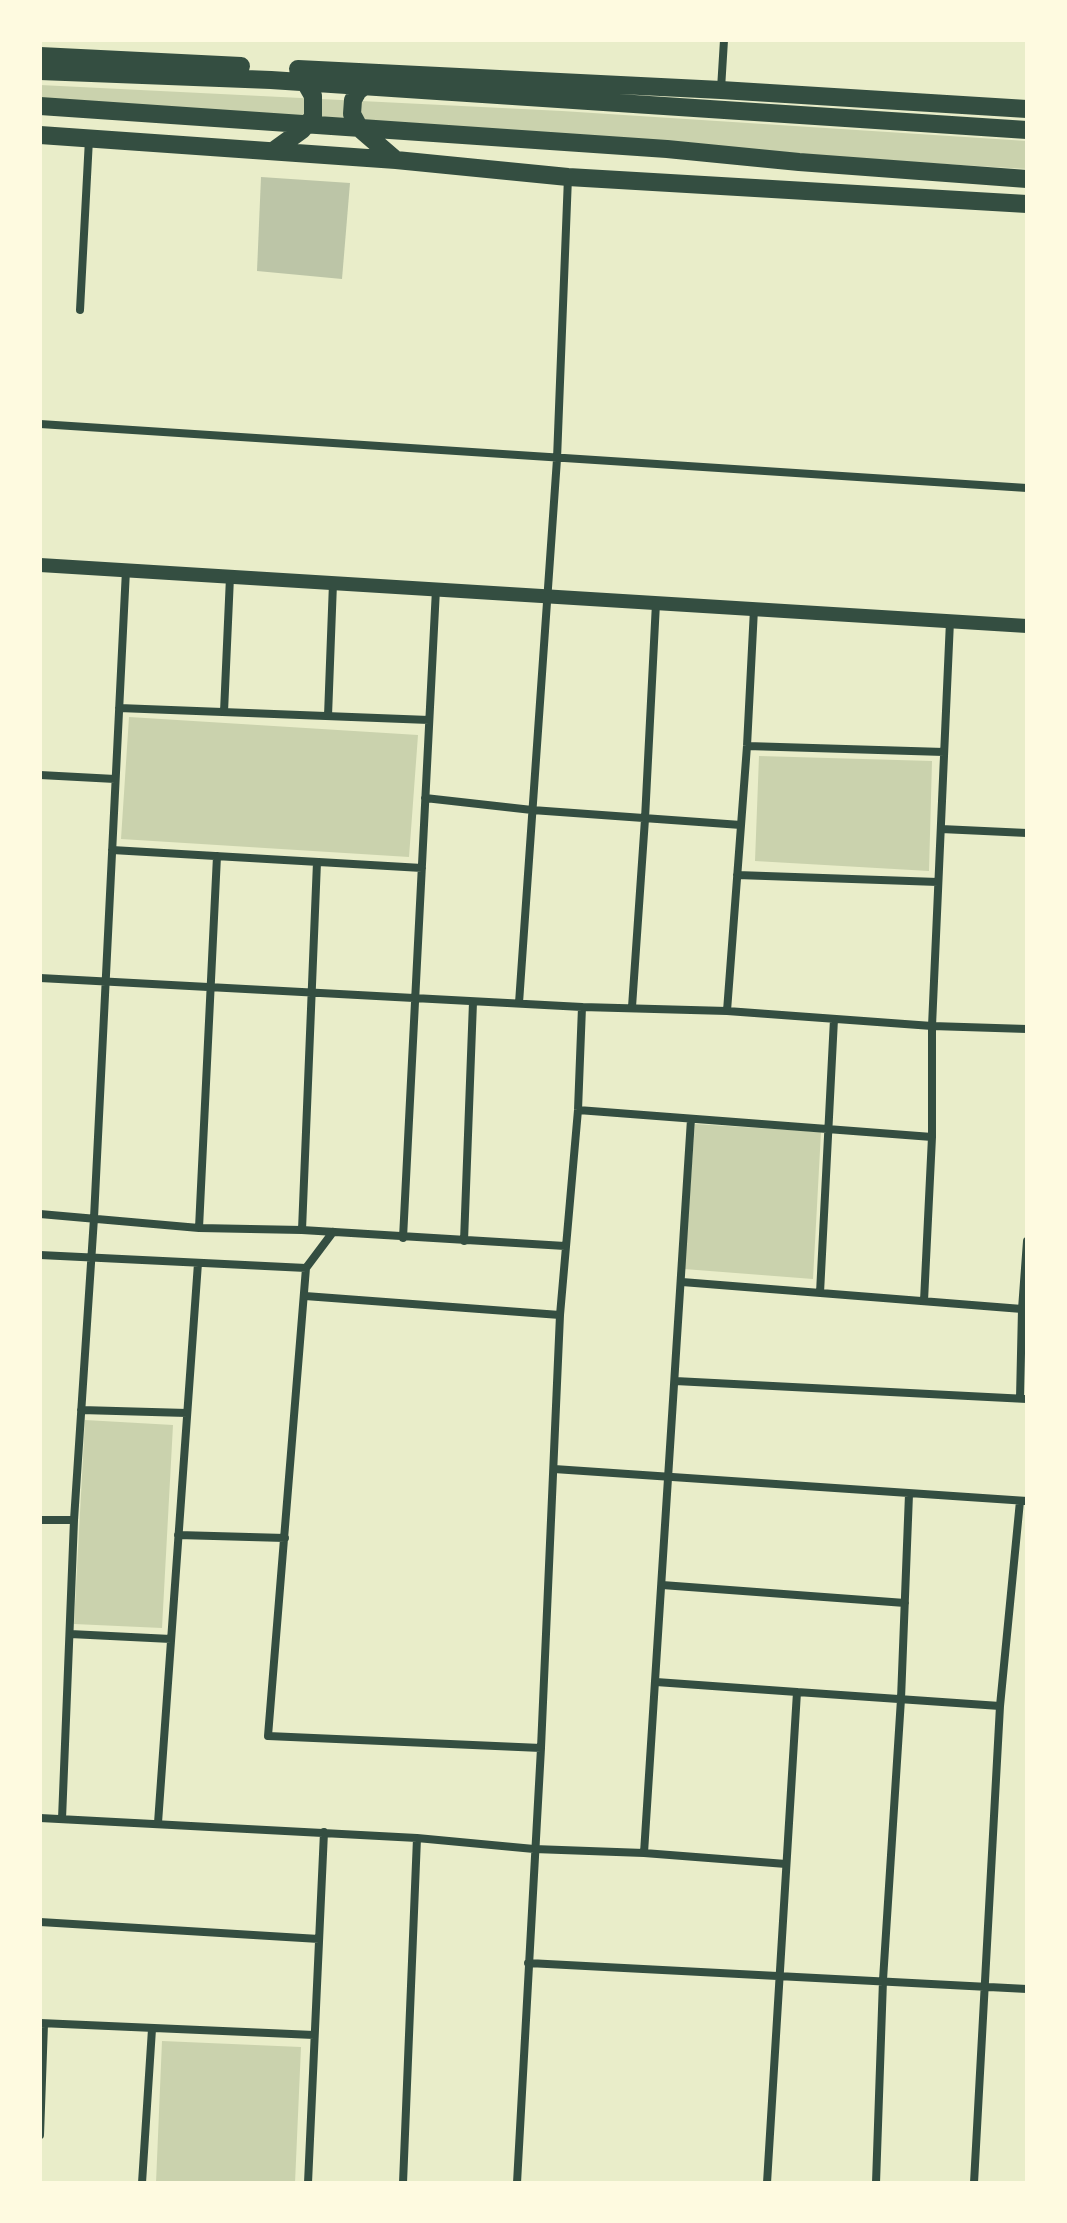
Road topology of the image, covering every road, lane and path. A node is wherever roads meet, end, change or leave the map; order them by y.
1 (724, 40) edge
2 (40, 56) edge
3 (298, 69) junction
4 (40, 71) edge
5 (385, 75) junction
6 (721, 90) junction
7 (40, 106) edge
8 (1027, 109) edge
9 (1027, 130) edge
10 (40, 135) edge
11 (89, 138) junction
12 (273, 151) junction
13 (396, 160) junction
14 (568, 177) junction
15 (1027, 179) edge
16 (1027, 204) edge
17 (80, 310) dead end
18 (40, 424) edge
19 (557, 459) junction
20 (1027, 488) edge
21 (40, 565) edge
22 (126, 570) junction
23 (230, 577) junction
24 (333, 583) junction
25 (436, 588) junction
26 (545, 595) junction
27 (656, 603) junction
28 (754, 609) junction
29 (950, 621) junction
30 (1027, 626) edge
31 (119, 708) junction
32 (224, 712) junction
33 (328, 716) junction
34 (429, 720) junction
35 (747, 746) junction
36 (944, 752) junction
37 (40, 775) edge
38 (115, 779) junction
39 (425, 798) junction
40 (532, 810) junction
41 (645, 819) junction
42 (741, 825) junction
43 (941, 829) junction
44 (1027, 833) edge
45 (112, 850) junction
46 (217, 856) junction
47 (317, 862) junction
48 (422, 868) junction
49 (737, 875) junction
50 (938, 882) junction
51 (40, 978) edge
52 (105, 982) junction
53 (211, 988) junction
54 (312, 993) junction
55 (415, 999) junction
56 (473, 1002) junction
57 (519, 1003) junction
58 (582, 1007) junction
59 (632, 1007) junction
60 (727, 1011) junction
61 (834, 1019) junction
62 (932, 1026) junction
63 (1027, 1029) edge
64 (578, 1110) junction
65 (691, 1119) junction
66 (827, 1129) junction
67 (932, 1137) junction
68 (40, 1214) edge
69 (94, 1218) junction
70 (199, 1228) junction
71 (302, 1230) junction
72 (333, 1232) junction
73 (403, 1238) junction
74 (464, 1241) junction
75 (1027, 1241) edge
76 (565, 1246) junction
77 (40, 1255) edge
78 (91, 1258) junction
79 (198, 1263) junction
80 (306, 1268) junction
81 (682, 1282) junction
82 (820, 1293) junction
83 (305, 1296) junction
84 (924, 1301) junction
85 (1022, 1309) junction
86 (560, 1315) junction
87 (675, 1381) junction
88 (1023, 1398) edge
89 (81, 1410) junction
90 (187, 1413) junction
91 (554, 1469) junction
92 (670, 1477) junction
93 (909, 1494) junction
94 (1023, 1501) edge
95 (40, 1520) edge
96 (74, 1520) junction
97 (178, 1535) junction
98 (285, 1538) junction
99 (662, 1585) junction
100 (905, 1603) junction
101 (70, 1634) junction
102 (171, 1639) junction
103 (656, 1682) junction
104 (797, 1692) junction
105 (901, 1699) junction
106 (1000, 1706) junction
107 (541, 1748) junction
108 (40, 1818) edge
109 (62, 1819) junction
110 (158, 1823) junction
111 (324, 1832) junction
112 (417, 1838) junction
113 (534, 1849) junction
114 (644, 1853) junction
115 (786, 1864) junction
116 (40, 1922) edge
117 (319, 1939) junction
118 (528, 1963) junction
119 (778, 1974) junction
120 (883, 1980) junction
121 (984, 1986) junction
122 (1027, 1989) edge
123 (42, 2024) edge
124 (152, 2029) junction
125 (314, 2035) junction
126 (40, 2135) edge
127 (142, 2183) edge
128 (308, 2183) edge
129 (403, 2183) edge
130 (517, 2183) edge
131 (767, 2183) edge
132 (876, 2183) edge
133 (974, 2183) edge

1 - 6 street
2 - 3 main road
3 - 5 main road
3 - 12 main road
4 - 9 main road
5 - 6 main road
5 - 13 main road
6 - 8 main road
7 - 15 main road
10 - 11 main road
11 - 12 main road
11 - 17 street
12 - 13 main road
13 - 14 main road
14 - 16 main road
14 - 19 street
18 - 19 street
19 - 20 street
19 - 26 street
21 - 22 street
22 - 23 street
22 - 31 street
23 - 24 street
23 - 32 street
24 - 25 street
24 - 33 street
25 - 26 street
25 - 34 street
26 - 27 street
26 - 40 street
27 - 28 street
27 - 41 street
28 - 29 street
28 - 35 street
29 - 30 street
29 - 36 street
31 - 32 street
31 - 38 street
32 - 33 street
33 - 34 street
34 - 39 street
35 - 36 street
35 - 42 street
36 - 43 street
37 - 38 street
38 - 45 street
39 - 40 street
39 - 48 street
40 - 41 street
40 - 57 street
41 - 42 street
41 - 59 street
42 - 49 street
43 - 44 street
43 - 50 street
45 - 46 street
45 - 52 street
46 - 47 street
46 - 53 street
47 - 48 street
47 - 54 street
48 - 55 street
49 - 50 street
49 - 60 street
50 - 62 street
51 - 52 street
52 - 53 street
52 - 69 street
53 - 54 street
53 - 70 street
54 - 55 street
54 - 71 street
55 - 56 street
55 - 73 street
56 - 57 street
56 - 74 street
57 - 58 street
58 - 59 street
58 - 64 street
59 - 60 street
60 - 61 street
61 - 62 street
61 - 66 street
62 - 63 street
62 - 67 street
64 - 65 street
64 - 76 street
65 - 66 street
65 - 81 street
66 - 67 street
66 - 82 street
67 - 84 street
68 - 69 street
69 - 70 street
69 - 78 street
70 - 71 street
71 - 72 street
72 - 73 street
72 - 80 street
73 - 74 street
74 - 76 street
75 - 85 street
76 - 86 street
77 - 78 street
78 - 79 street
78 - 89 street
79 - 80 street
79 - 90 street
80 - 83 street
81 - 82 street
81 - 87 street
82 - 84 street
83 - 86 street
83 - 98 street
84 - 85 street
85 - 88 street
86 - 91 street
87 - 88 street
87 - 92 street
89 - 90 street
89 - 96 street
90 - 97 street
91 - 92 street
91 - 107 street
92 - 93 street
92 - 99 street
93 - 94 street
93 - 100 street
94 - 106 street
95 - 96 street
96 - 101 street
97 - 98 street
97 - 102 street
98 - 107 street
99 - 100 street
99 - 103 street
100 - 105 street
101 - 102 street
101 - 109 street
102 - 110 street
103 - 104 street
103 - 114 street
104 - 105 street
104 - 115 street
105 - 106 street
105 - 120 street
106 - 121 street
107 - 113 street
108 - 109 street
109 - 110 street
110 - 111 street
111 - 112 street
111 - 117 street
112 - 113 street
112 - 129 street
113 - 114 street
113 - 118 street
114 - 115 street
115 - 119 street
116 - 117 street
117 - 125 street
118 - 119 street
118 - 130 street
119 - 120 street
119 - 131 street
120 - 121 street
120 - 132 street
121 - 122 street
121 - 133 street
123 - 124 street
123 - 126 street
124 - 125 street
124 - 127 street
125 - 128 street

